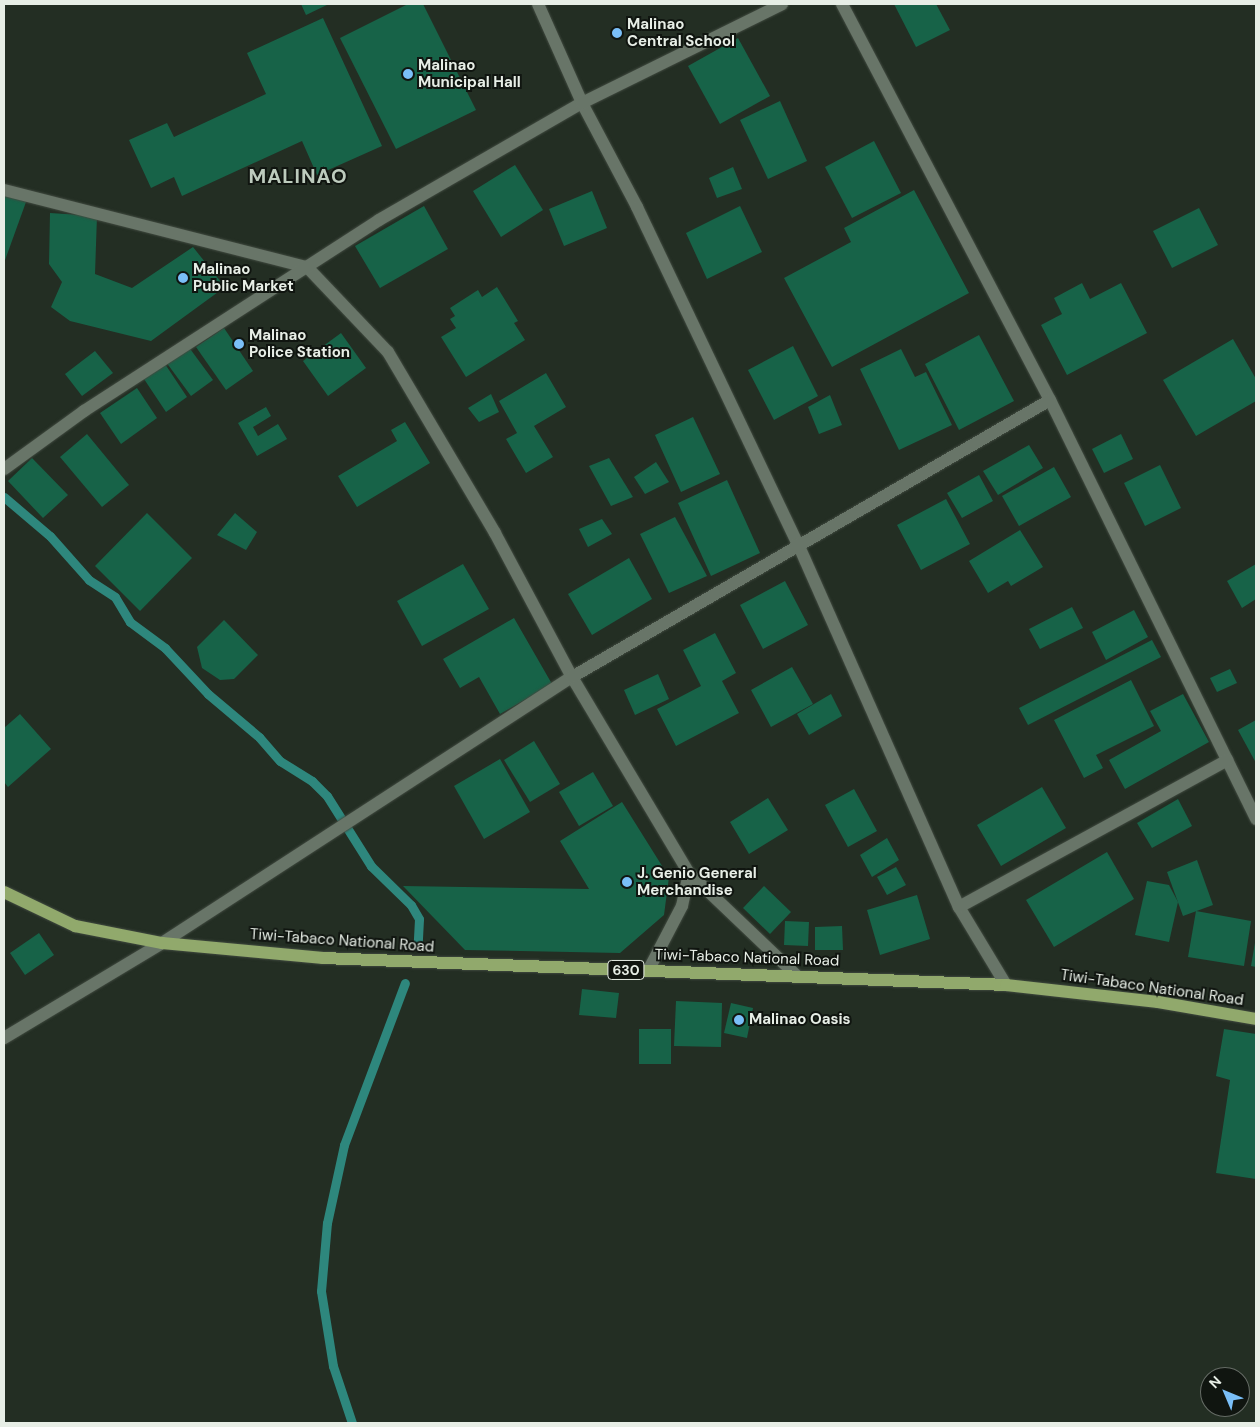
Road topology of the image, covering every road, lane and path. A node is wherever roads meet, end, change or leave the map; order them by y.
1 (538, 4) edge
2 (782, 4) edge
3 (842, 4) edge
4 (582, 103) junction
5 (4, 190) edge
6 (307, 267) junction
7 (1050, 400) junction
8 (4, 469) edge
9 (798, 544) junction
10 (572, 677) junction
11 (1227, 760) junction
12 (1256, 819) edge
13 (689, 873) junction
14 (4, 892) edge
15 (959, 907) junction
16 (162, 944) junction
17 (648, 971) junction
18 (796, 975) junction
19 (1006, 985) junction
20 (1256, 1019) edge
21 (4, 1038) edge

1 - 4 street
2 - 4 street
3 - 7 street
4 - 6 street
4 - 9 street
5 - 6 street
6 - 8 street
6 - 10 street
7 - 9 street
7 - 11 street
9 - 10 street
9 - 15 street
10 - 13 street
10 - 16 street
11 - 12 street
11 - 15 street
13 - 17 street
13 - 18 street
14 - 16 main road, Tiwi-Tabaco National Road / 630
15 - 19 street
16 - 17 main road, Tiwi-Tabaco National Road / 630
16 - 21 street
17 - 18 main road, Tiwi-Tabaco National Road / 630
18 - 19 main road, Tiwi-Tabaco National Road / 630
19 - 20 main road, Tiwi-Tabaco National Road / 630

